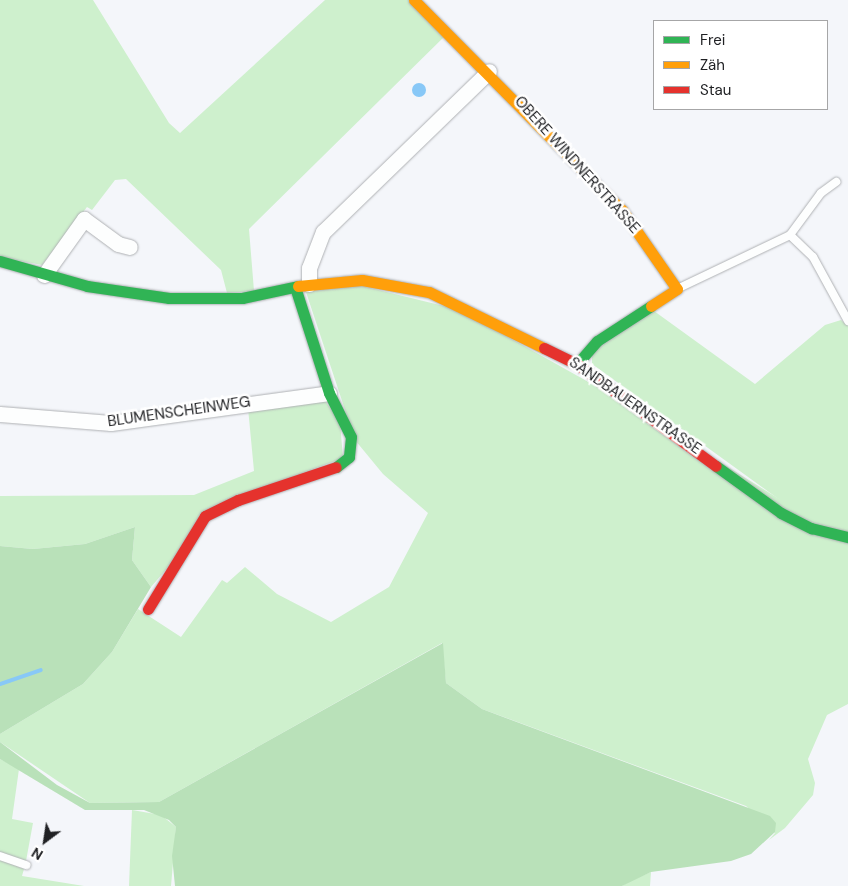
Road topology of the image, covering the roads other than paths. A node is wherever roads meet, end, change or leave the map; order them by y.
1 (414, 0) edge
2 (490, 71) junction
3 (836, 182) dead end
4 (790, 235) junction
5 (130, 247) dead end
6 (0, 262) edge
7 (44, 275) junction
8 (302, 285) junction
9 (677, 288) junction
10 (848, 321) edge
11 (577, 364) junction
12 (328, 393) junction
13 (0, 414) edge
14 (848, 537) edge
15 (148, 609) dead end
16 (0, 856) edge
17 (26, 865) dead end

1 - 2 street, OBERE WINDNERSTRASSE
2 - 8 street
2 - 9 street, OBERE WINDNERSTRASSE
3 - 4 lane
4 - 9 lane
4 - 10 lane
5 - 7 street
6 - 7 street, SANDBAUERNSTRASSE
7 - 8 street, SANDBAUERNSTRASSE
8 - 11 street, SANDBAUERNSTRASSE
8 - 12 street
9 - 11 street
11 - 14 street, SANDBAUERNSTRASSE
12 - 13 street, BLUMENSCHEINWEG
12 - 15 street
16 - 17 lane

